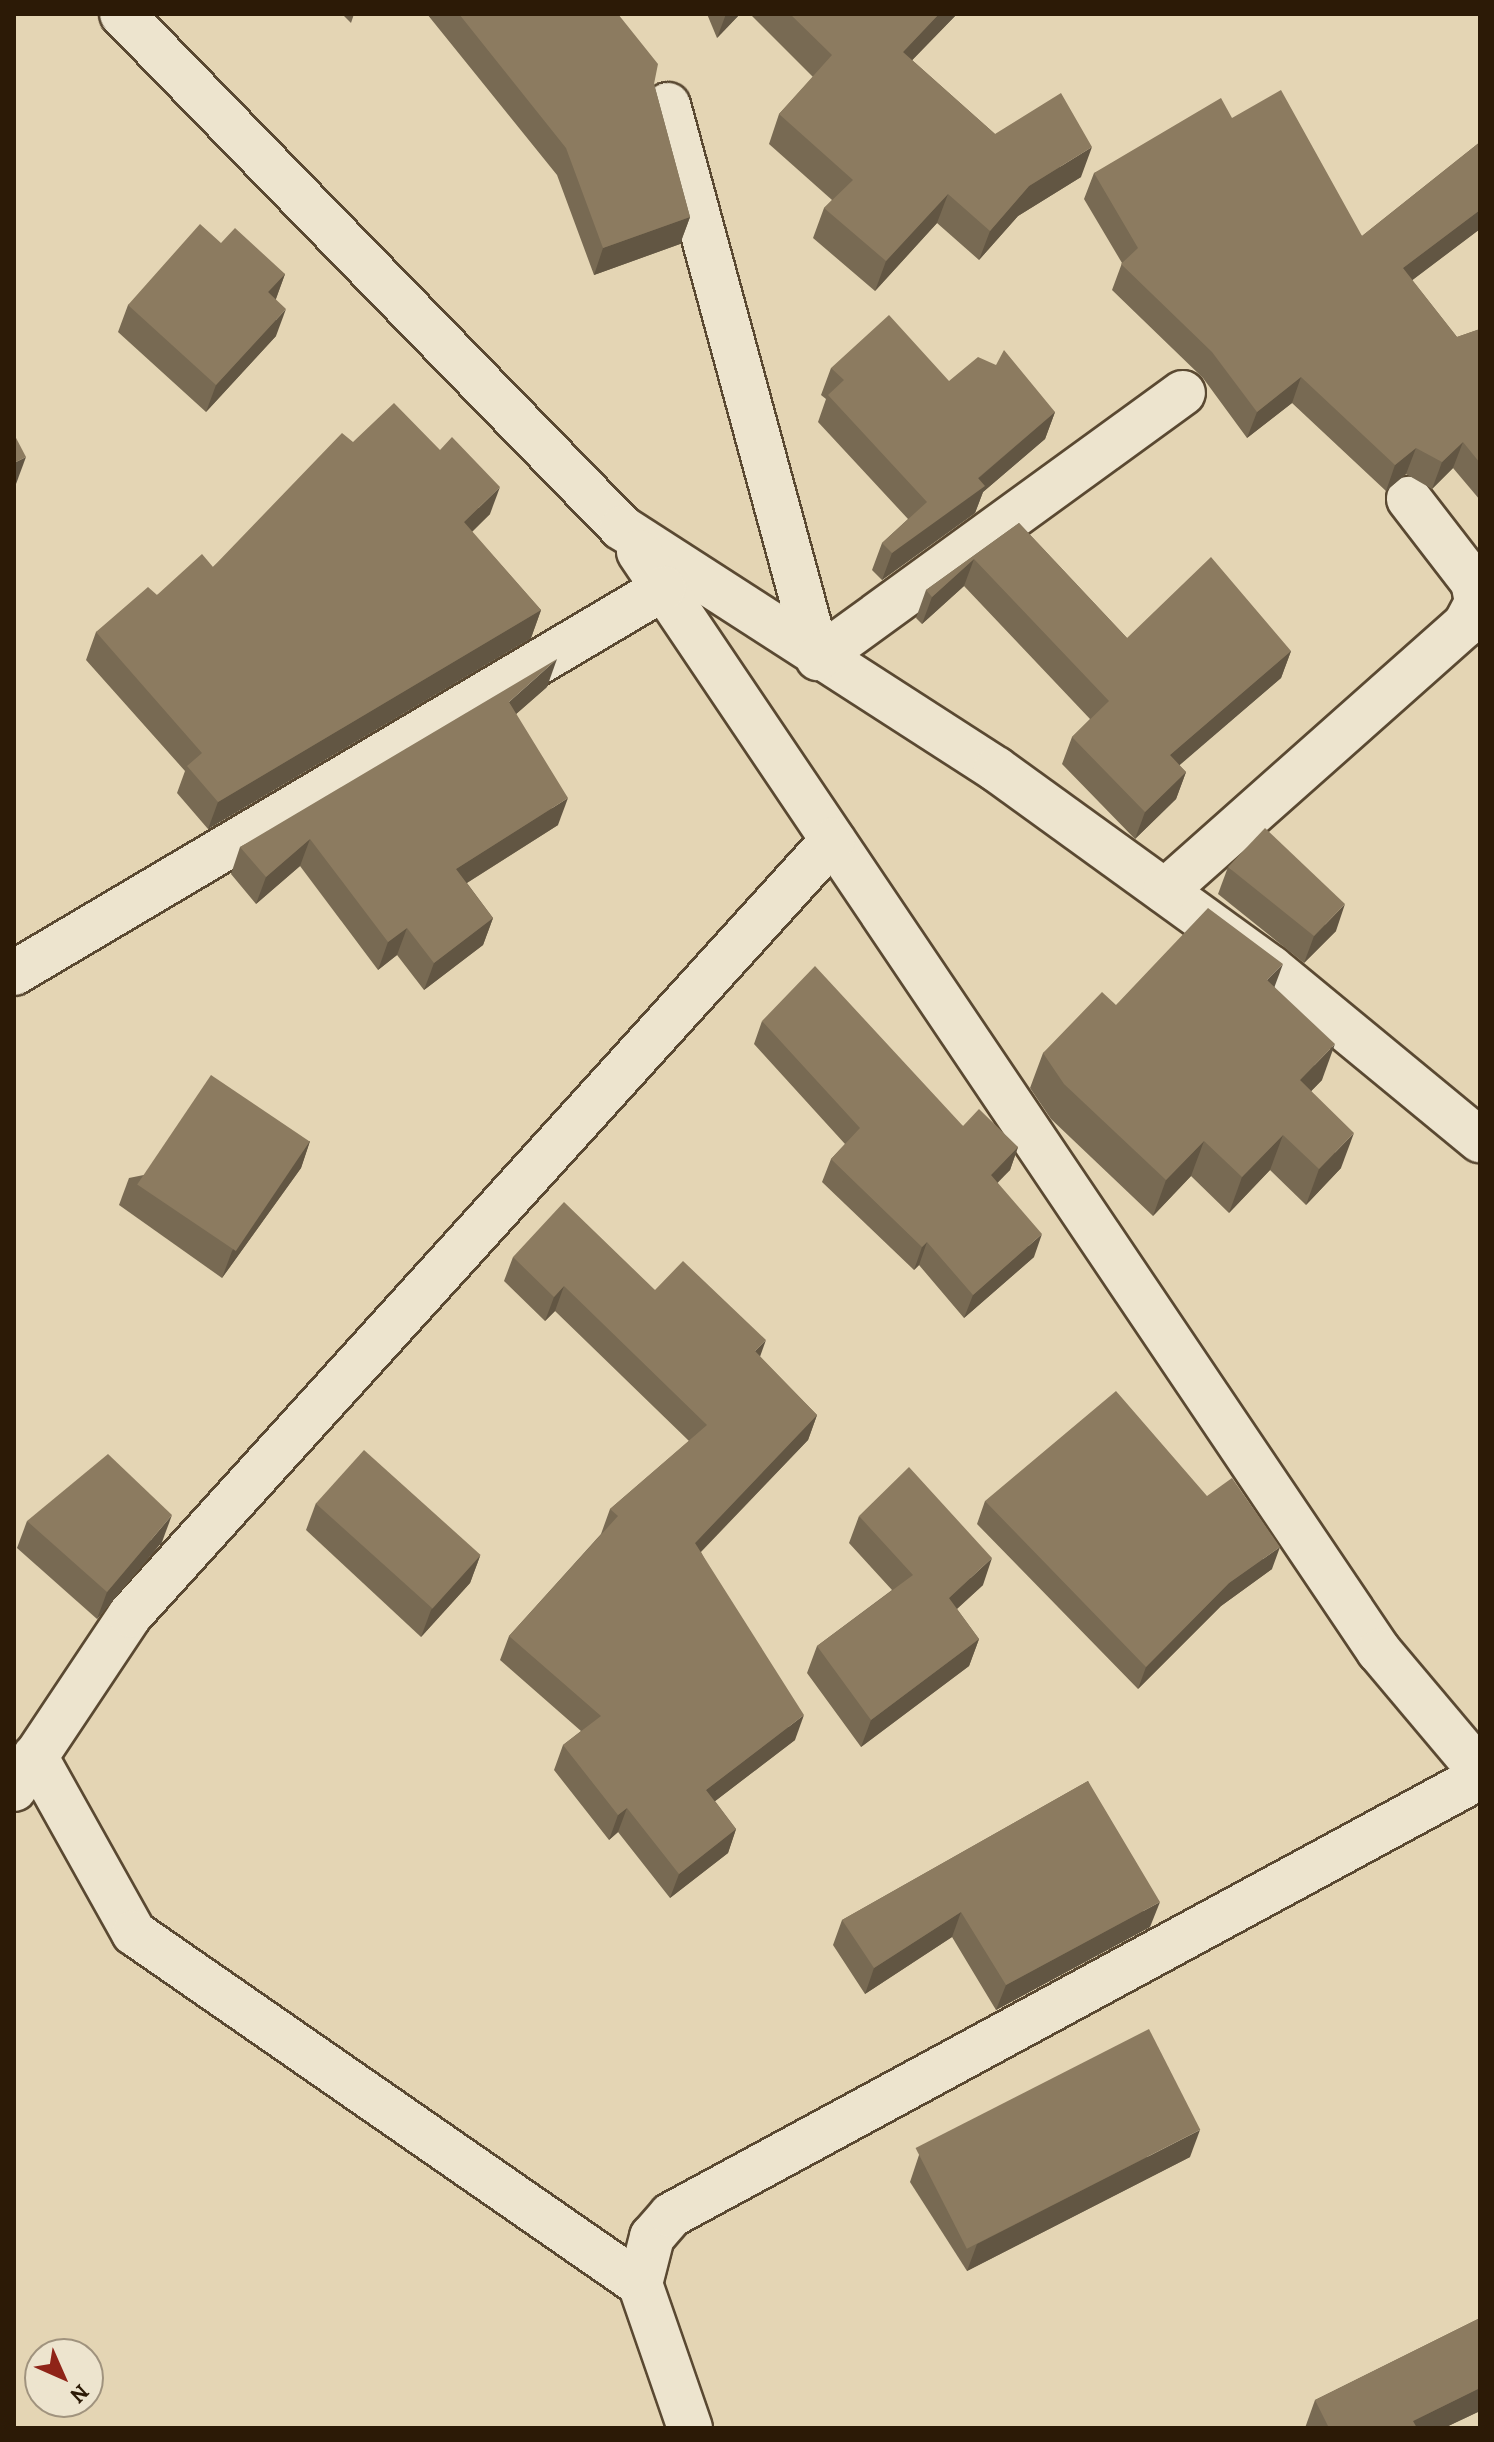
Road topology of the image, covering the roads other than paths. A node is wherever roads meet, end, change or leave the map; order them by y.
1 (122, 14) edge
2 (668, 105) dead end
3 (1183, 393) dead end
4 (1409, 499) dead end
5 (622, 528) junction
6 (664, 588) junction
7 (818, 658) junction
8 (833, 840) junction
9 (1165, 891) junction
10 (14, 973) edge
11 (1480, 1140) edge
12 (25, 1772) edge
13 (1480, 1774) edge
14 (640, 2284) junction
15 (690, 2428) edge

1 - 5 street
2 - 7 street
3 - 7 street
4 - 9 street
5 - 6 street
5 - 7 street
6 - 8 street
6 - 10 street
7 - 9 street
8 - 12 street
8 - 13 street
9 - 11 street
12 - 14 street
13 - 14 street
14 - 15 street

